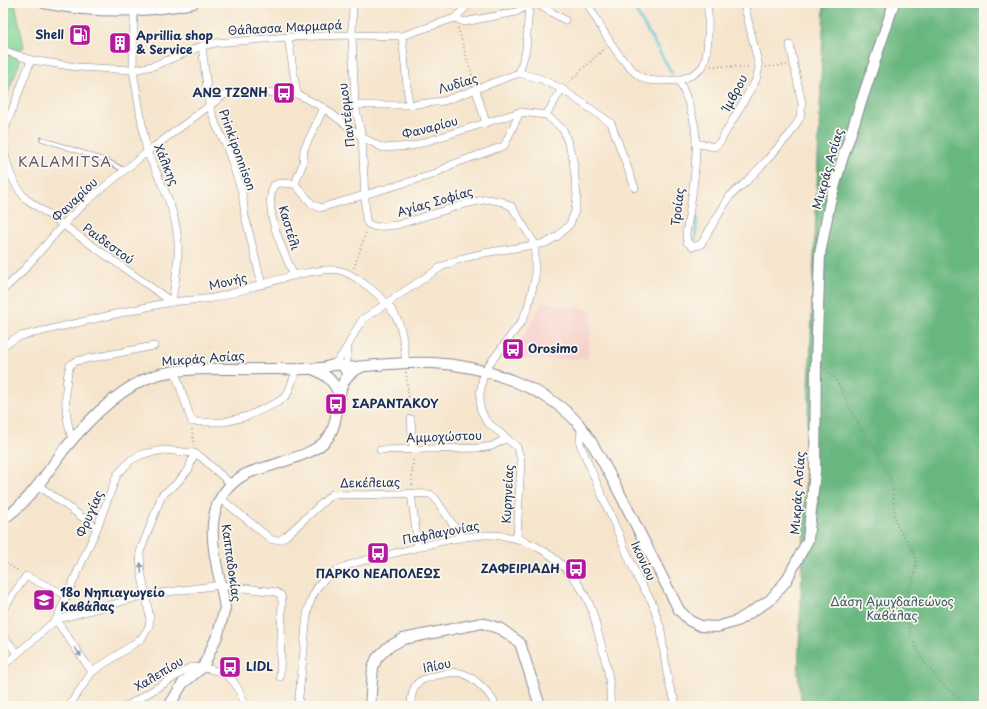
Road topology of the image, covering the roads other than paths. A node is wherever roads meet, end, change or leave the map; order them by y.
1 (44, 3) edge
2 (194, 3) edge
3 (353, 3) edge
4 (470, 3) edge
5 (587, 3) edge
6 (708, 3) edge
7 (744, 3) edge
8 (894, 3) edge
9 (530, 5) junction
10 (134, 11) junction
11 (455, 18) junction
12 (564, 20) dead end
13 (352, 35) junction
14 (402, 36) junction
15 (288, 37) junction
16 (790, 45) dead end
17 (202, 46) junction
18 (3, 50) edge
19 (30, 60) junction
20 (134, 70) junction
21 (519, 73) junction
22 (679, 80) junction
23 (562, 89) junction
24 (476, 90) junction
25 (297, 94) junction
26 (209, 104) junction
27 (355, 105) junction
28 (409, 105) junction
29 (324, 108) junction
30 (520, 112) junction
31 (546, 115) junction
32 (486, 123) junction
33 (3, 134) edge
34 (362, 137) junction
35 (3, 140) edge
36 (42, 140) dead end
37 (696, 143) junction
38 (147, 152) junction
39 (124, 170) junction
40 (296, 184) junction
41 (635, 188) dead end
42 (365, 195) junction
43 (368, 224) joint
44 (63, 225) junction
45 (535, 244) junction
46 (294, 276) junction
47 (262, 285) junction
48 (3, 290) edge
49 (172, 302) junction
50 (386, 302) junction
51 (349, 343) junction
52 (3, 345) edge
53 (154, 346) dead end
54 (406, 364) junction
55 (333, 365) junction
56 (297, 369) junction
57 (312, 369) junction
58 (174, 372) junction
59 (484, 372) junction
60 (345, 375) junction
61 (330, 380) junction
62 (339, 401) junction
63 (411, 419) road end
64 (581, 428) junction
65 (507, 438) junction
66 (72, 440) junction
67 (413, 449) junction
68 (380, 450) dead end
69 (194, 453) junction
70 (231, 484) junction
71 (38, 485) junction
72 (411, 493) junction
73 (220, 498) junction
74 (3, 519) edge
75 (97, 528) junction
76 (462, 538) junction
77 (517, 539) junction
78 (418, 547) junction
79 (220, 584) junction
80 (66, 595) junction
81 (146, 595) junction
82 (3, 610) edge
83 (56, 620) junction
84 (3, 636) edge
85 (17, 653) junction
86 (3, 666) edge
87 (203, 667) junction
88 (92, 672) junction
89 (280, 677) dead end
90 (243, 704) edge
91 (70, 706) edge
92 (127, 706) edge
93 (169, 706) edge
94 (298, 706) edge
95 (370, 706) edge
96 (411, 706) edge
97 (496, 706) edge
98 (540, 706) edge
99 (610, 706) edge
100 (677, 706) edge

1 - 10 street
2 - 10 street
3 - 13 street, Παντέρμου
4 - 11 street, Θάλασσα Μαρμαρά
5 - 22 street
6 - 22 street
7 - 37 street, Ίμβρου
8 - 64 street, Μικράς Ασίας
9 - 11 street
9 - 12 street
9 - 21 street
10 - 20 street, Χάλκης
11 - 14 street, Θάλασσα Μαρμαρά
13 - 14 street, Θάλασσα Μαρμαρά
13 - 15 street, Θάλασσα Μαρμαρά
13 - 27 street, Παντέρμου
14 - 28 street
15 - 17 street, Θάλασσα Μαρμαρά
15 - 25 street
16 - 37 street, Τροίας
17 - 20 street, Θάλασσα Μαρμαρά
17 - 26 street, Prinkiponnison
18 - 19 street, Θάλασσα Μαρμαρά
19 - 20 street, Θάλασσα Μαρμαρά
19 - 33 street
20 - 38 street, Χάλκης
21 - 23 street
21 - 24 street, Λυδίας
22 - 37 street, Τροίας
23 - 31 street
23 - 41 street
24 - 28 street, Λυδίας
24 - 32 street
25 - 26 street, Φαναρίου
25 - 29 street, Φαναρίου
26 - 38 street, Φαναρίου
26 - 47 street, Prinkiponnison
27 - 28 street, Λυδίας
27 - 34 street, Παντέρμου
29 - 34 street, Φαναρίου
29 - 40 street
30 - 31 street, Φαναρίου
30 - 32 street, Φαναρίου
30 - 42 street
31 - 45 street
32 - 34 street, Φαναρίου
34 - 42 street, Παντέρμου
35 - 44 street, Ραιδεστού
36 - 39 lane
38 - 39 street, Φαναρίου
38 - 49 street, Χάλκης
39 - 44 street, Φαναρίου
40 - 42 street, Καστέλι
40 - 46 street, Καστέλι
42 - 43 street, Παντέρμου
43 - 45 street, Αγίας Σοφίας
44 - 48 street, Φαναρίου
44 - 49 street, Ραιδεστού
45 - 50 street
45 - 59 street
46 - 47 street, Μονής
46 - 50 street, Μονής
47 - 49 street, Μονής
49 - 52 street, Μονής
50 - 51 street
50 - 54 street, Μονής
51 - 55 street
51 - 60 street
53 - 66 street
54 - 59 street, Μικράς Ασίας
54 - 60 street, Μικράς Ασίας
55 - 57 street, Μικράς Ασίας
55 - 60 street
55 - 61 street
56 - 57 street, Μικράς Ασίας
56 - 58 street, Μικράς Ασίας
56 - 58 street
57 - 61 street
58 - 66 street, Μικράς Ασίας
59 - 64 street, Μικράς Ασίας
59 - 65 street, Κυρηνείας
60 - 61 street
60 - 62 street, Καππαδοκίας
61 - 62 street
62 - 70 street, Καππαδοκίας
63 - 67 street
64 - 100 street, Ικονίου
65 - 67 street, Αμμοχώστου
65 - 77 street, Κυρηνείας
66 - 71 street, Μικράς Ασίας
67 - 68 street, Αμμοχώστου
69 - 70 street
69 - 75 street, Φρυγίας
81 -> 69 street
70 - 73 street, Καππαδοκίας
71 - 74 street, Μικράς Ασίας
71 - 75 street
72 - 73 street, Δεκέλειας
72 - 76 street, Δεκέλειας
72 - 78 street
73 - 79 street, Καππαδοκίας
75 - 80 street, Φρυγίας
76 - 77 street, Παφλαγονίας
76 - 78 street, Παφλαγονίας
77 - 99 street, Παφλαγονίας
78 - 94 street, Παφλαγονίας
79 - 81 street
79 - 87 street, Καππαδοκίας
79 - 89 street
80 - 82 street
80 - 83 street, Φρυγίας
81 - 83 street
81 - 88 street
83 - 85 street, Φρυγίας
83 -> 88 street
84 - 85 street
85 - 86 street, Φρυγίας
87 - 90 street
87 - 92 street, Χαλεπίου
87 - 93 street, Καππαδοκίας
88 - 91 street
95 - 98 street
96 - 97 street, Ιλίου

